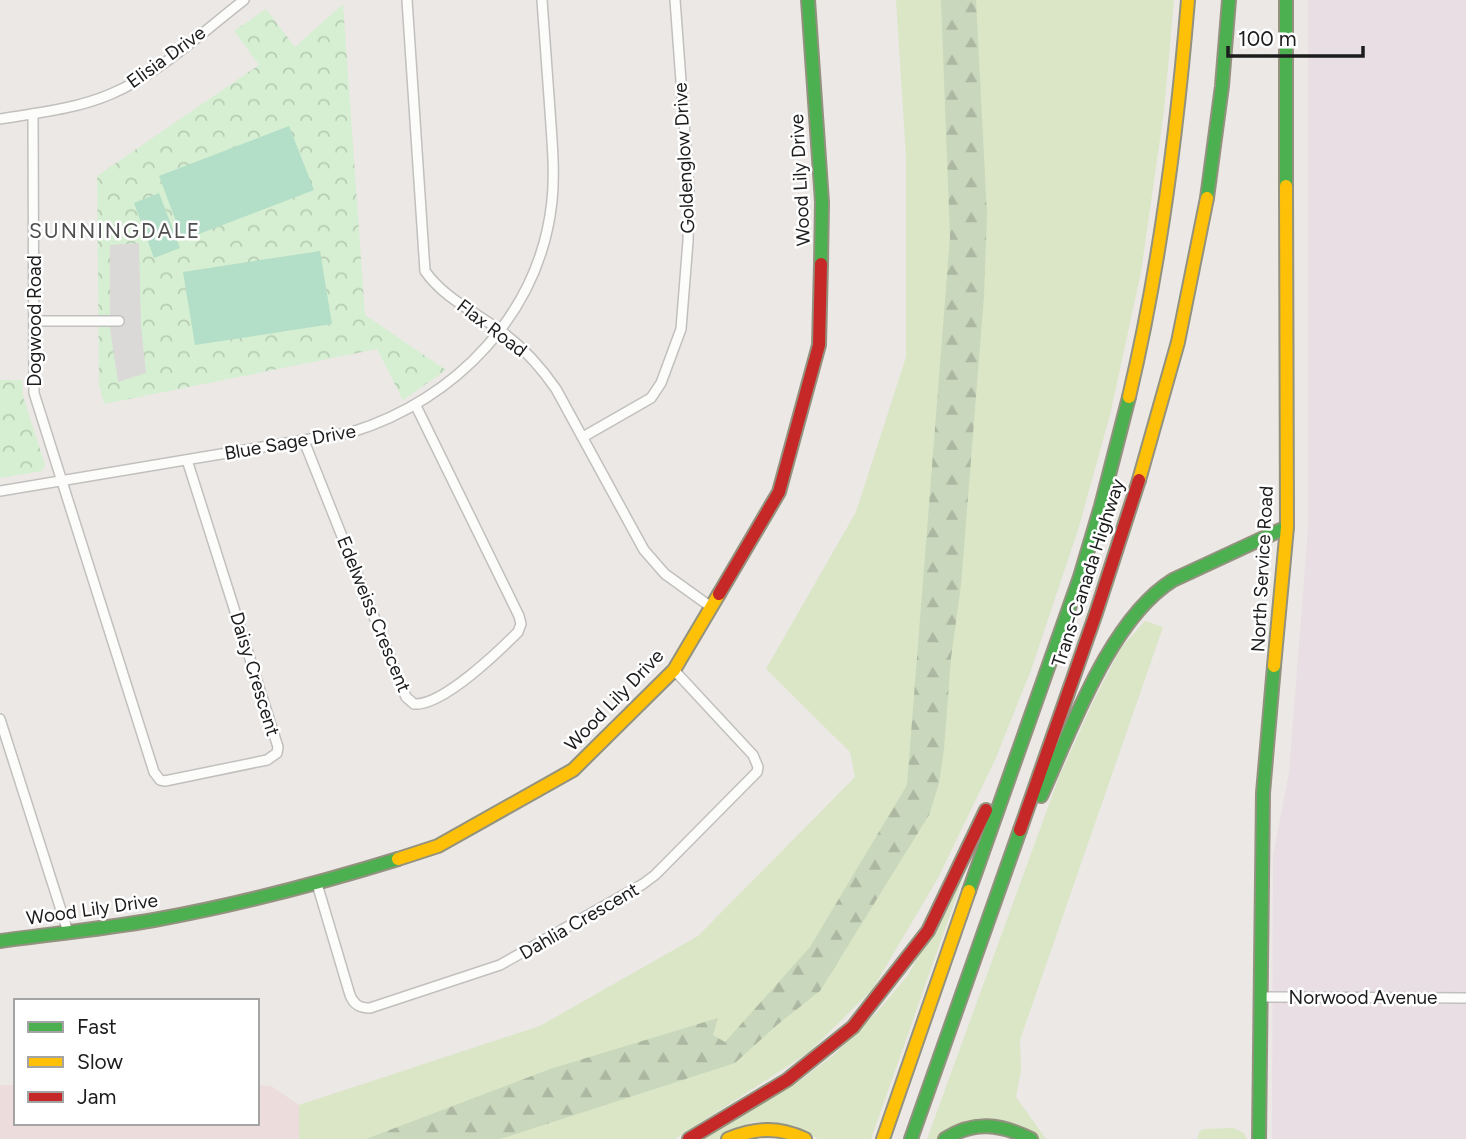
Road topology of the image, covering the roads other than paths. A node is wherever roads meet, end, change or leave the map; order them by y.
1 (244, 0) edge
2 (408, 0) edge
3 (542, 0) edge
4 (675, 0) edge
5 (808, 0) edge
6 (1188, 0) edge
7 (1229, 0) edge
8 (1286, 0) edge
9 (33, 114) junction
10 (0, 119) edge
11 (34, 321) junction
12 (119, 321) dead end
13 (501, 331) junction
14 (416, 406) junction
15 (583, 436) junction
16 (304, 441) junction
17 (187, 460) junction
18 (61, 481) junction
19 (0, 491) edge
20 (1287, 527) junction
21 (711, 607) junction
22 (674, 670) junction
23 (0, 719) edge
24 (1026, 721) junction
25 (1003, 877) junction
26 (317, 884) junction
27 (68, 932) junction
28 (0, 942) edge
29 (1260, 997) junction
30 (1466, 998) edge
31 (690, 1139) edge
32 (728, 1139) edge
33 (805, 1139) edge
34 (883, 1139) edge
35 (911, 1139) edge
36 (945, 1139) edge
37 (1031, 1139) edge
38 (1259, 1139) edge

1 - 9 street, Elisia Drive
2 - 13 street, Flax Road
3 - 13 street, Blue Sage Drive
4 - 15 street, Goldenglow Drive
5 - 21 main road, Wood Lily Drive
6 - 24 main road, Trans-Canada Highway
7 - 25 main road, Trans-Canada Highway
8 - 20 main road, North Service Road
9 - 10 street, Elisia Drive
9 - 11 street, Dogwood Road
11 - 12 street
11 - 18 street, Dogwood Road
13 - 14 street, Blue Sage Drive
13 - 15 street, Flax Road
14 - 16 street, Blue Sage Drive
14 - 16 street, Edelweiss Crescent
15 - 21 street, Flax Road
16 - 17 street, Blue Sage Drive
17 - 18 street, Blue Sage Drive
17 - 18 street, Daisy Crescent
18 - 19 street, Blue Sage Drive
20 - 25 main road
20 - 29 main road, North Service Road
21 - 22 main road, Wood Lily Drive
22 - 26 main road, Wood Lily Drive
22 - 26 street, Dahlia Crescent
23 - 27 street
24 - 31 main road
24 - 34 main road, Trans-Canada Highway
25 - 35 main road, Trans-Canada Highway
26 - 27 main road, Wood Lily Drive
27 - 28 main road, Wood Lily Drive
29 - 30 street, Norwood Avenue
29 - 38 main road, North Service Road
32 - 33 main road
36 - 37 main road

